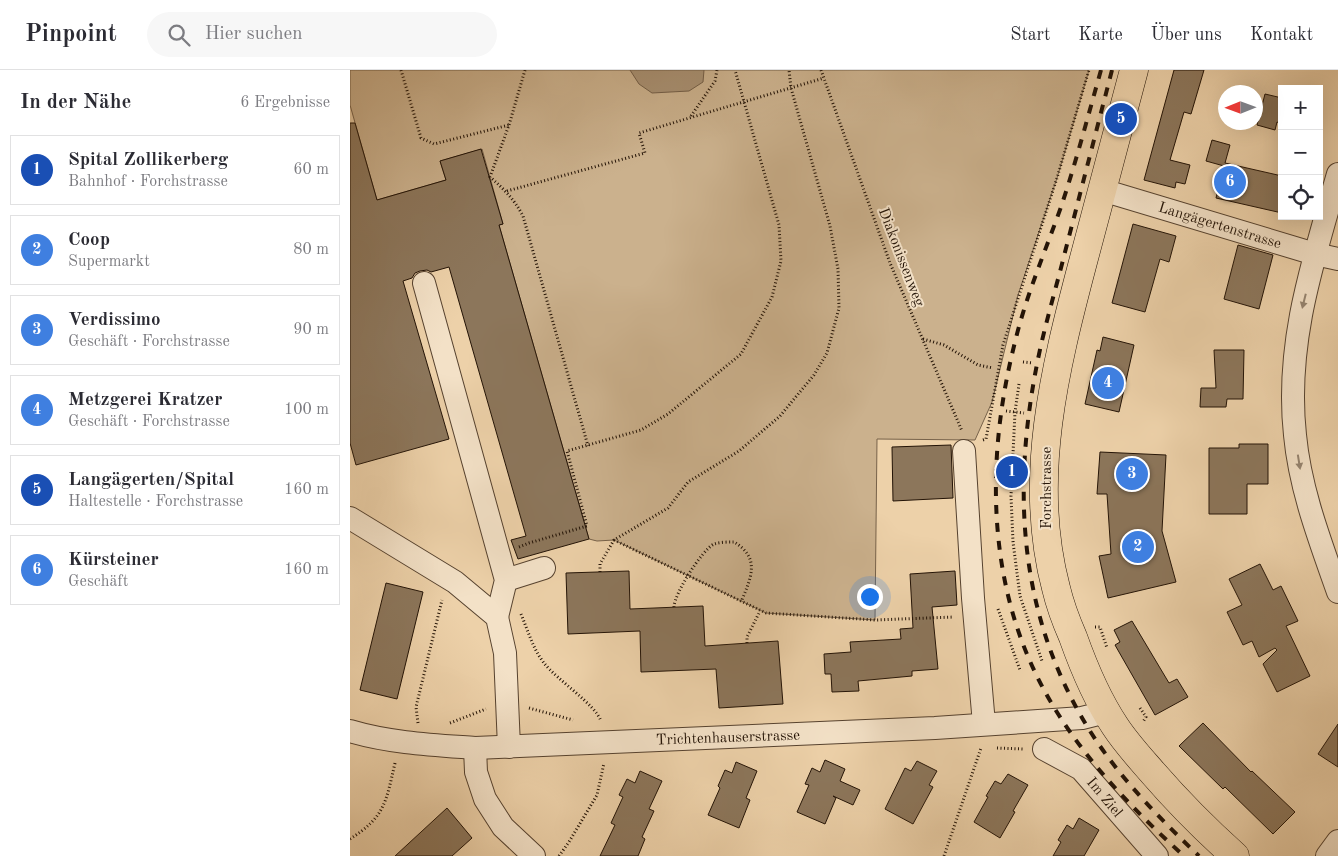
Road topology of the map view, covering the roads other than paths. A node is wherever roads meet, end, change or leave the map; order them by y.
1 (1134, 70) edge
2 (1338, 174) edge
3 (1102, 190) junction
4 (1315, 254) junction
5 (1338, 259) edge
6 (424, 283) dead end
7 (964, 451) road end
8 (350, 518) edge
9 (544, 568) dead end
10 (506, 580) junction
11 (1338, 592) edge
12 (497, 617) junction
13 (1106, 712) junction
14 (984, 724) junction
15 (350, 730) edge
16 (509, 747) junction
17 (475, 748) junction
18 (1044, 750) road end
19 (1338, 840) edge
20 (534, 856) edge
21 (1157, 856) edge
22 (1235, 856) edge
23 (1327, 856) edge

1 - 3 main road, Forchstrasse
2 - 4 street
3 - 4 street, Langägertenstrasse
3 - 13 main road, Forchstrasse
4 - 5 street, Langägertenstrasse
4 -> 11 street
6 - 10 street
7 - 14 street
8 - 12 street
9 - 10 street
10 - 12 street
12 - 16 street
13 - 14 street, Trichtenhauserstrasse
13 - 22 main road, Forchstrasse
14 - 16 street, Trichtenhauserstrasse
15 - 17 street, Trichtenhauserstrasse
16 - 17 street, Trichtenhauserstrasse
17 - 20 street
18 - 21 street, Im Ziel
19 - 23 street

